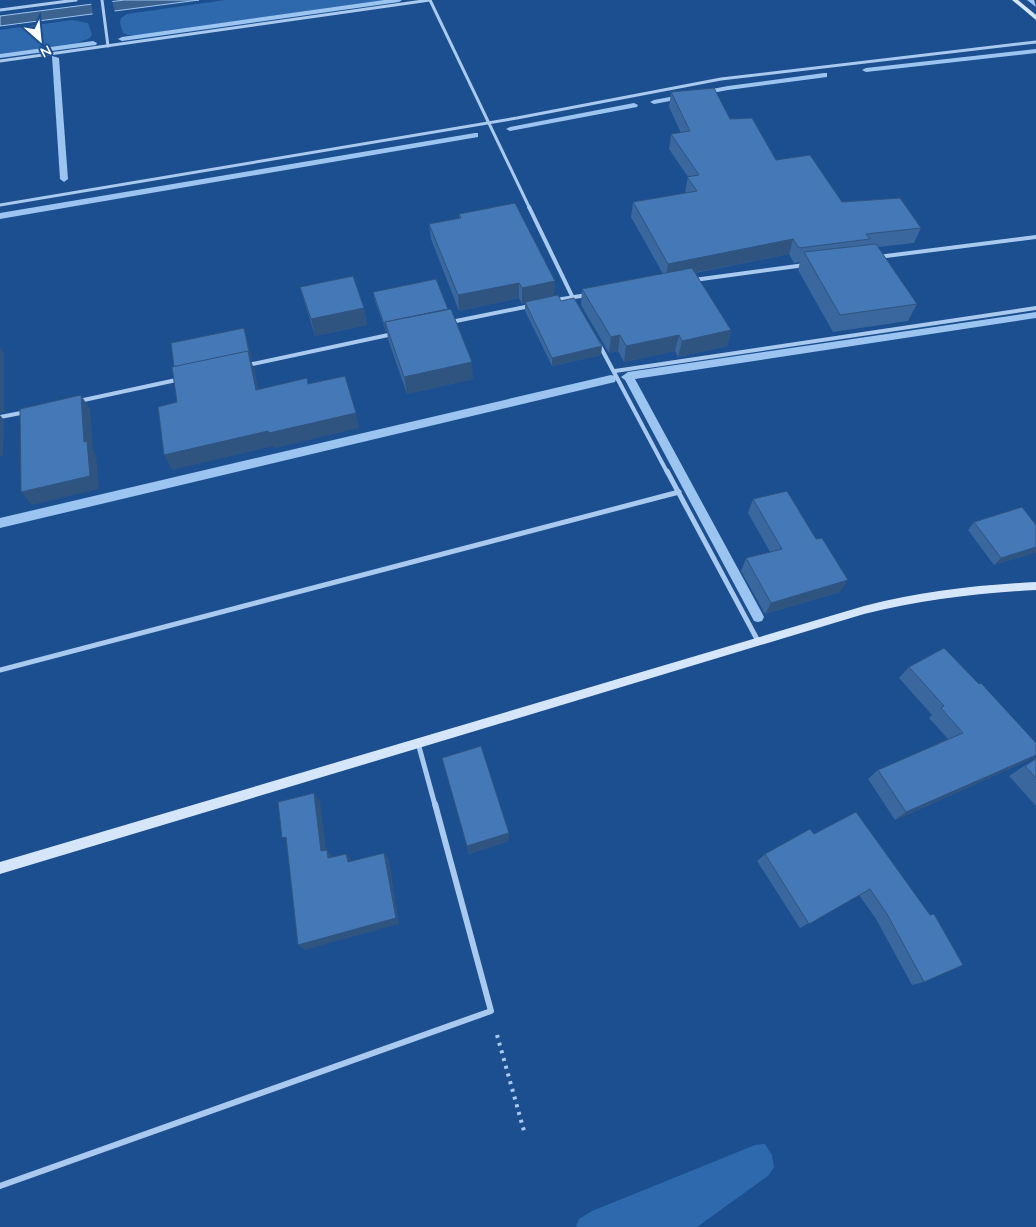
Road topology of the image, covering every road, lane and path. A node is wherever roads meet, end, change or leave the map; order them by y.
1 (76, 0) edge
2 (102, 0) edge
3 (430, 0) edge
4 (1015, 0) edge
5 (0, 10) edge
6 (1036, 18) edge
7 (1036, 42) edge
8 (108, 46) junction
9 (0, 61) edge
10 (488, 123) junction
11 (0, 205) edge
12 (1036, 237) edge
13 (869, 258) edge
14 (810, 265) edge
15 (686, 281) edge
16 (591, 294) edge
17 (572, 297) junction
18 (552, 301) edge
19 (533, 305) edge
20 (577, 305) edge
21 (1036, 308) edge
22 (446, 323) edge
23 (398, 334) edge
24 (596, 338) edge
25 (242, 366) edge
26 (615, 371) junction
27 (184, 378) edge
28 (78, 401) edge
29 (29, 411) edge
30 (0, 417) edge
31 (679, 492) junction
32 (1036, 586) edge
33 (758, 641) junction
34 (0, 670) edge
35 (418, 743) junction
36 (0, 868) edge
37 (491, 1011) junction
38 (524, 1131) dead end
39 (0, 1186) edge

1 - 5 street
2 - 8 street
3 - 8 street
3 - 10 street
4 - 6 street
7 - 10 street
8 - 9 street
10 - 11 street
10 - 17 street
12 - 13 street
14 - 15 street
16 - 17 street
17 - 18 street
17 - 20 street
19 - 22 street
21 - 26 street
23 - 25 street
24 - 26 street
26 - 31 street
27 - 28 street
29 - 30 street
31 - 33 street
31 - 34 street
32 - 33 street
33 - 35 street
35 - 36 street
35 - 37 street
37 - 38 path
37 - 39 street

